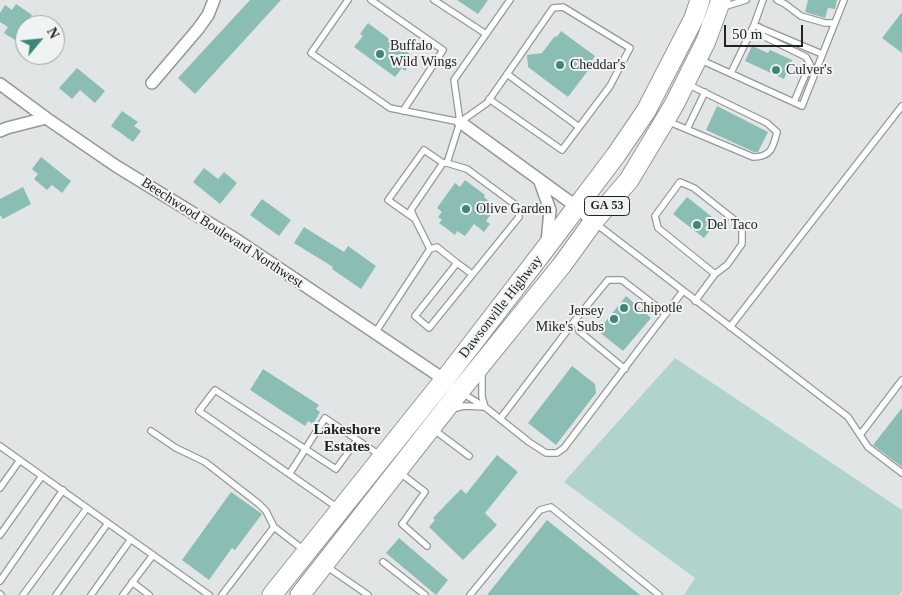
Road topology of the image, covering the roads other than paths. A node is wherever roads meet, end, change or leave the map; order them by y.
1 (214, 0) edge
2 (348, 0) edge
3 (371, 0) edge
4 (434, 0) edge
5 (510, 0) edge
6 (700, 0) edge
7 (746, 0) edge
8 (763, 0) edge
9 (777, 0) edge
10 (844, 0) edge
11 (720, 4) edge
12 (834, 23) junction
13 (757, 26) junction
14 (486, 34) junction
15 (822, 54) junction
16 (698, 58) junction
17 (507, 74) junction
18 (731, 74) junction
19 (152, 83) dead end
20 (685, 83) junction
21 (0, 84) edge
22 (705, 92) junction
23 (490, 99) junction
24 (794, 102) junction
25 (902, 106) edge
26 (403, 111) junction
27 (46, 118) junction
28 (665, 120) junction
29 (460, 122) junction
30 (579, 127) junction
31 (688, 129) junction
32 (0, 131) edge
33 (445, 163) junction
34 (539, 180) junction
35 (577, 207) junction
36 (415, 219) junction
37 (593, 222) junction
38 (430, 249) junction
39 (545, 249) junction
40 (458, 263) junction
41 (472, 274) junction
42 (715, 274) junction
43 (683, 292) junction
44 (695, 301) junction
45 (666, 314) junction
46 (576, 319) junction
47 (730, 327) junction
48 (376, 333) junction
49 (483, 362) junction
50 (625, 369) junction
51 (445, 379) junction
52 (902, 380) edge
53 (459, 392) junction
54 (485, 407) junction
55 (443, 412) junction
56 (500, 419) junction
57 (431, 428) junction
58 (151, 431) dead end
59 (860, 435) junction
60 (357, 440) junction
61 (0, 446) edge
62 (305, 449) junction
63 (469, 456) dead end
64 (383, 457) junction
65 (20, 460) junction
66 (398, 470) junction
67 (290, 473) junction
68 (902, 474) edge
69 (42, 476) junction
70 (0, 488) edge
71 (63, 490) junction
72 (87, 508) junction
73 (341, 510) junction
74 (108, 523) junction
75 (274, 527) junction
76 (0, 535) edge
77 (131, 539) junction
78 (427, 546) dead end
79 (307, 552) junction
80 (153, 555) junction
81 (383, 562) dead end
82 (324, 565) junction
83 (0, 581) edge
84 (132, 582) junction
85 (23, 595) edge
86 (56, 595) edge
87 (91, 595) edge
88 (123, 595) edge
89 (149, 595) edge
90 (210, 595) edge
91 (222, 595) edge
92 (272, 595) edge
93 (300, 595) edge
94 (368, 595) edge
95 (425, 595) edge
96 (470, 595) edge
97 (659, 595) edge

1 - 19 street
2 - 26 lane
3 - 26 lane
4 - 14 lane
5 - 14 lane
6 - 35 main road, Dawsonville Highway / GA 53
7 - 11 lane
8 - 13 lane
9 - 12 lane
10 - 12 lane
11 - 16 main road, Dawsonville Highway / GA 53
12 - 15 lane
13 - 15 lane
13 - 18 lane
13 - 24 lane
14 - 29 lane
15 - 24 lane
16 - 18 lane
16 - 20 main road, Dawsonville Highway / GA 53
17 - 23 lane
17 - 30 lane
17 - 30 lane
18 - 24 lane
20 - 22 lane
20 - 28 main road, Dawsonville Highway / GA 53
21 - 27 street, Beechwood Boulevard Northwest
22 - 31 lane
22 - 31 lane
23 - 29 lane
23 - 30 lane
25 - 47 lane
26 - 29 lane
27 - 32 street
27 - 48 street, Beechwood Boulevard Northwest
28 - 31 lane
28 - 37 main road, Dawsonville Highway / GA 53
29 - 33 lane
29 - 34 street
33 - 36 lane
33 - 36 lane
33 - 41 lane
34 - 35 street
34 - 39 street
35 - 37 street
35 - 39 main road, Dawsonville Highway / GA 53
36 - 38 lane
37 - 43 lane
37 - 49 main road, Dawsonville Highway / GA 53
38 - 40 lane
38 - 48 lane
39 - 51 main road, Dawsonville Highway / GA 53
40 - 41 lane
40 - 41 lane
42 - 42 lane
42 - 44 lane
43 - 44 lane
43 - 45 lane
44 - 47 lane
45 - 46 lane
45 - 50 lane
46 - 50 lane
46 - 56 lane
47 - 59 lane
48 - 51 street, Beechwood Boulevard Northwest
49 - 53 main road, Dawsonville Highway / GA 53
49 - 54 lane
50 - 56 lane
51 - 53 street, Beechwood Boulevard Northwest
51 - 64 main road, Dawsonville Highway / GA 53
52 - 59 lane
53 - 54 lane
53 - 55 main road, Dawsonville Highway / GA 53
54 - 55 lane
54 - 56 lane
55 - 57 main road, Dawsonville Highway / GA 53
57 - 63 lane
57 - 66 main road, Dawsonville Highway / GA 53
58 - 75 lane
59 - 68 lane
60 - 62 lane
60 - 62 lane
60 - 64 lane
61 - 65 lane
62 - 67 lane
62 - 67 lane
64 - 73 main road, Dawsonville Highway / GA 53
65 - 69 lane
65 - 70 lane
66 - 78 lane
66 - 82 main road, Dawsonville Highway / GA 53
67 - 73 lane
69 - 71 lane
69 - 76 lane
71 - 72 lane
71 - 83 lane
72 - 74 lane
72 - 85 lane
73 - 79 main road, Dawsonville Highway / GA 53
74 - 77 lane
74 - 86 lane
75 - 79 lane
75 - 91 lane
77 - 80 lane
77 - 87 lane
79 - 82 main road
79 - 92 main road, Dawsonville Highway / GA 53
80 - 84 lane
80 - 90 lane
81 - 95 lane
82 - 93 main road, Dawsonville Highway / GA 53
82 - 94 lane
84 - 88 lane
84 - 89 lane
96 - 97 lane

